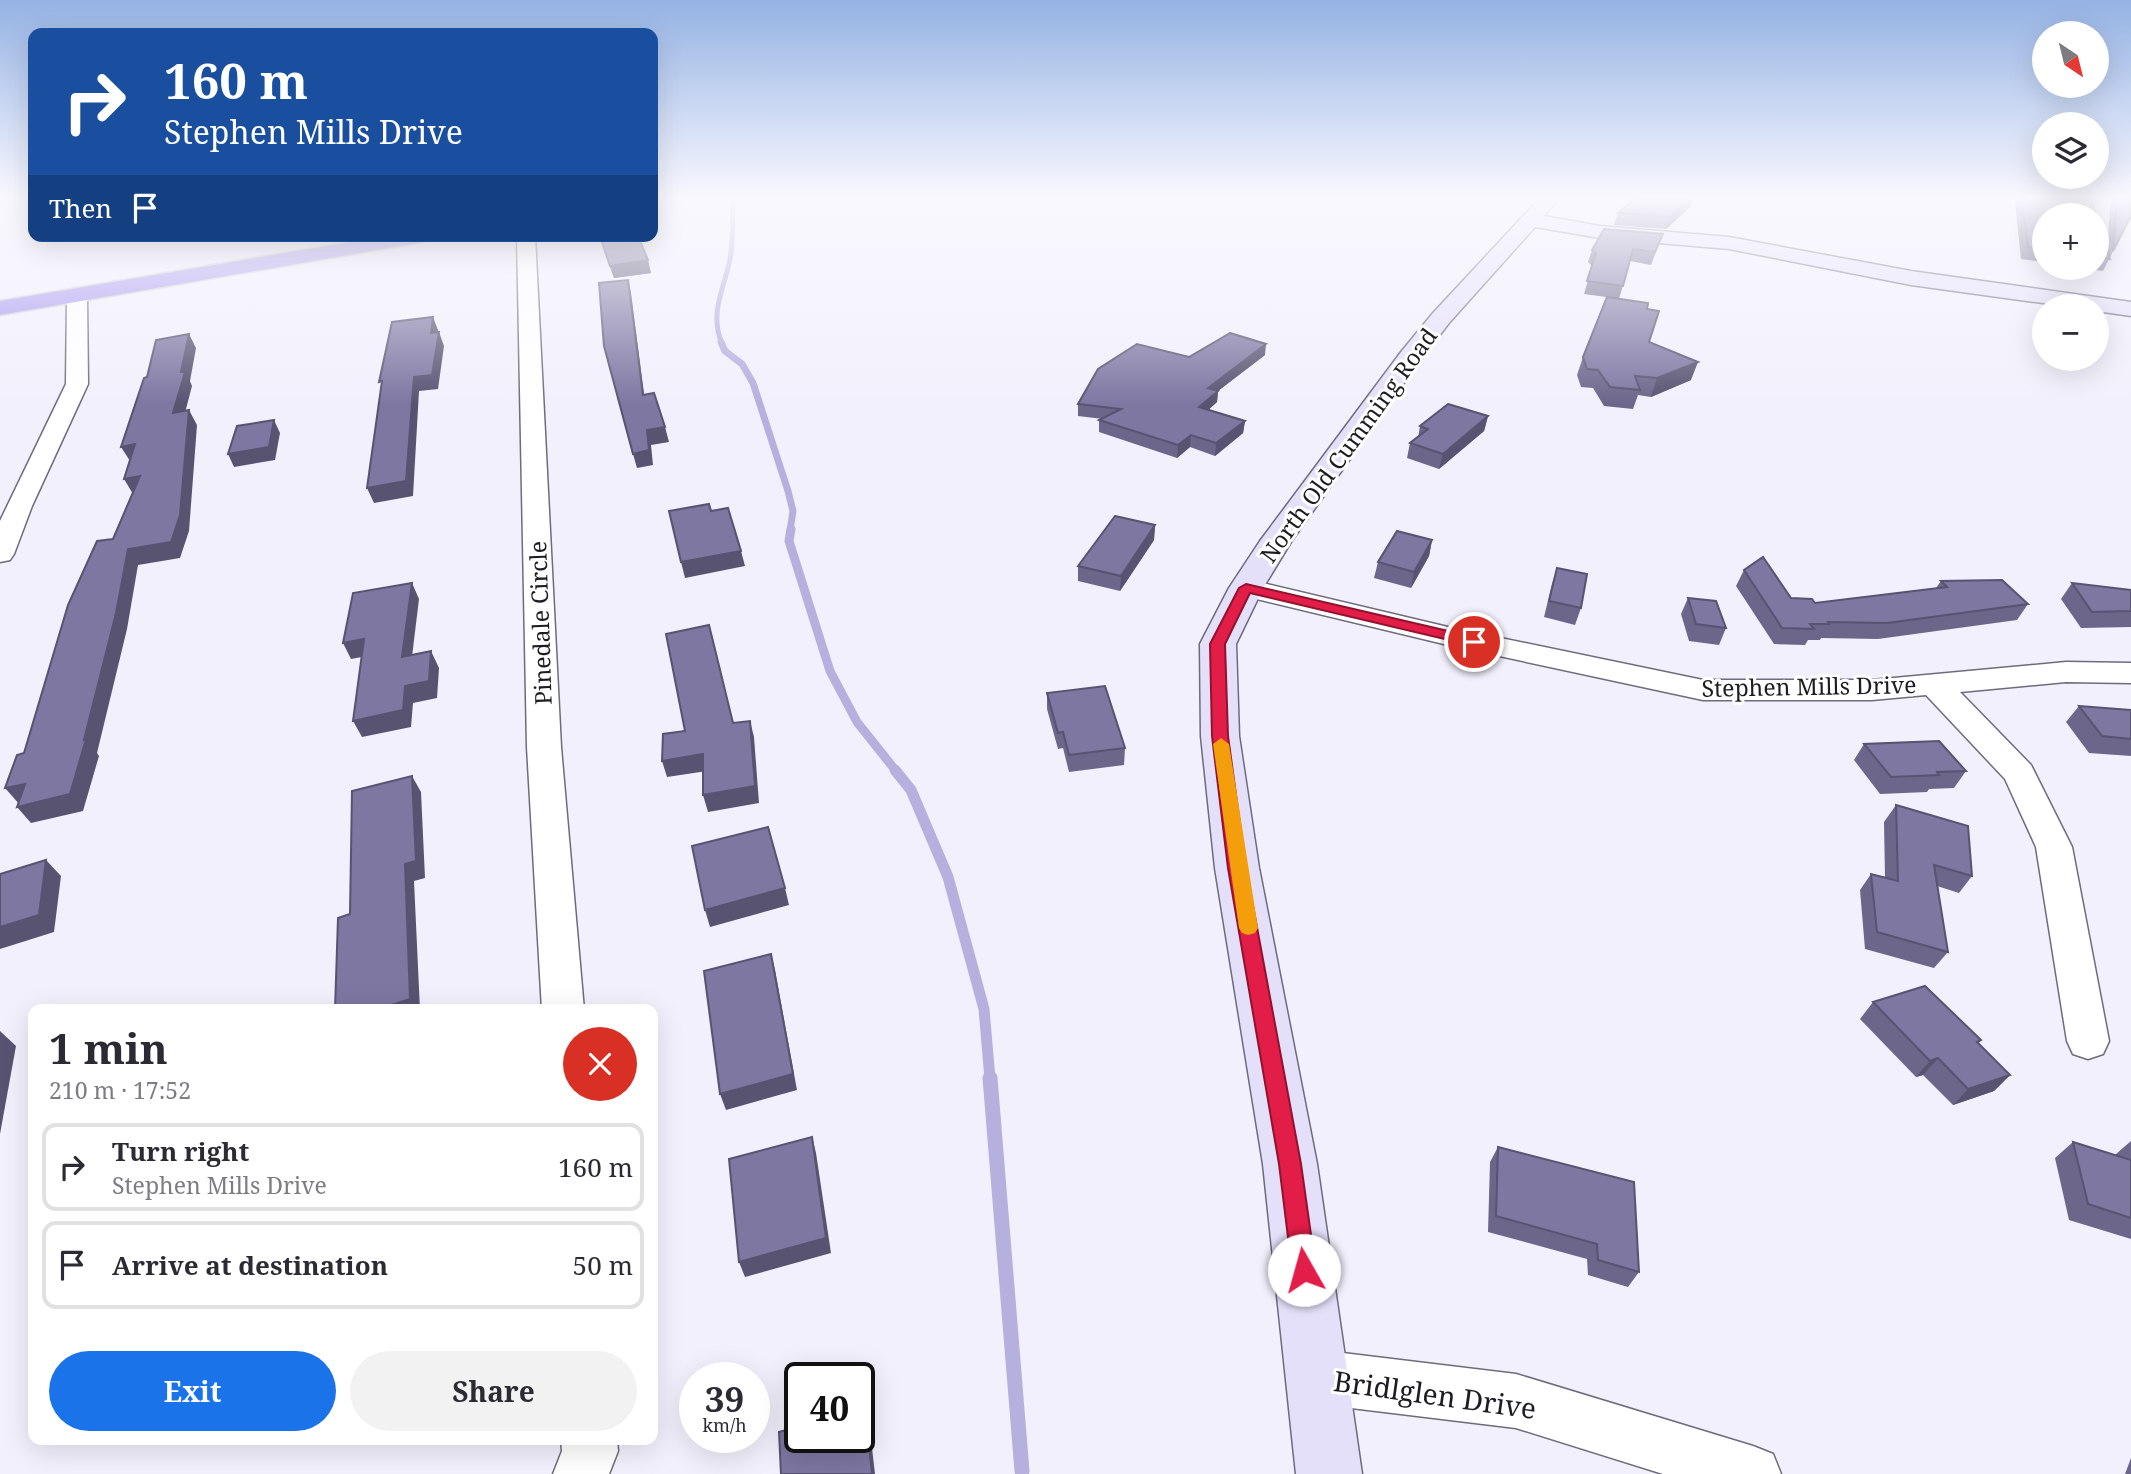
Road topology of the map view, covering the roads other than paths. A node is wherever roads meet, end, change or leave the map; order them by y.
1 (149, 267) edge
2 (242, 267) edge
3 (527, 267) edge
4 (1488, 267) edge
5 (1864, 267) edge
6 (0, 291) edge
7 (77, 295) junction
8 (0, 308) edge
9 (2131, 309) edge
10 (10, 508) edge
11 (0, 554) edge
12 (1246, 588) junction
13 (2131, 673) edge
14 (1934, 684) junction
15 (563, 1004) edge
16 (2088, 1041) dead end
17 (1318, 1377) junction
18 (589, 1445) edge
19 (581, 1474) edge
20 (1329, 1474) edge
21 (1754, 1474) edge

1 - 6 highway
2 - 7 highway
3 - 15 street, Pinedale Circle
4 - 12 street, North Old Cumming Road
5 - 9 street
7 - 8 highway
7 - 10 street
10 - 11 street
12 - 14 street, Stephen Mills Drive
12 - 17 street, North Old Cumming Road
13 - 14 street, Stephen Mills Drive
14 - 16 street
17 - 20 street, North Old Cumming Road
17 - 21 street, Bridlglen Drive
18 - 19 street

